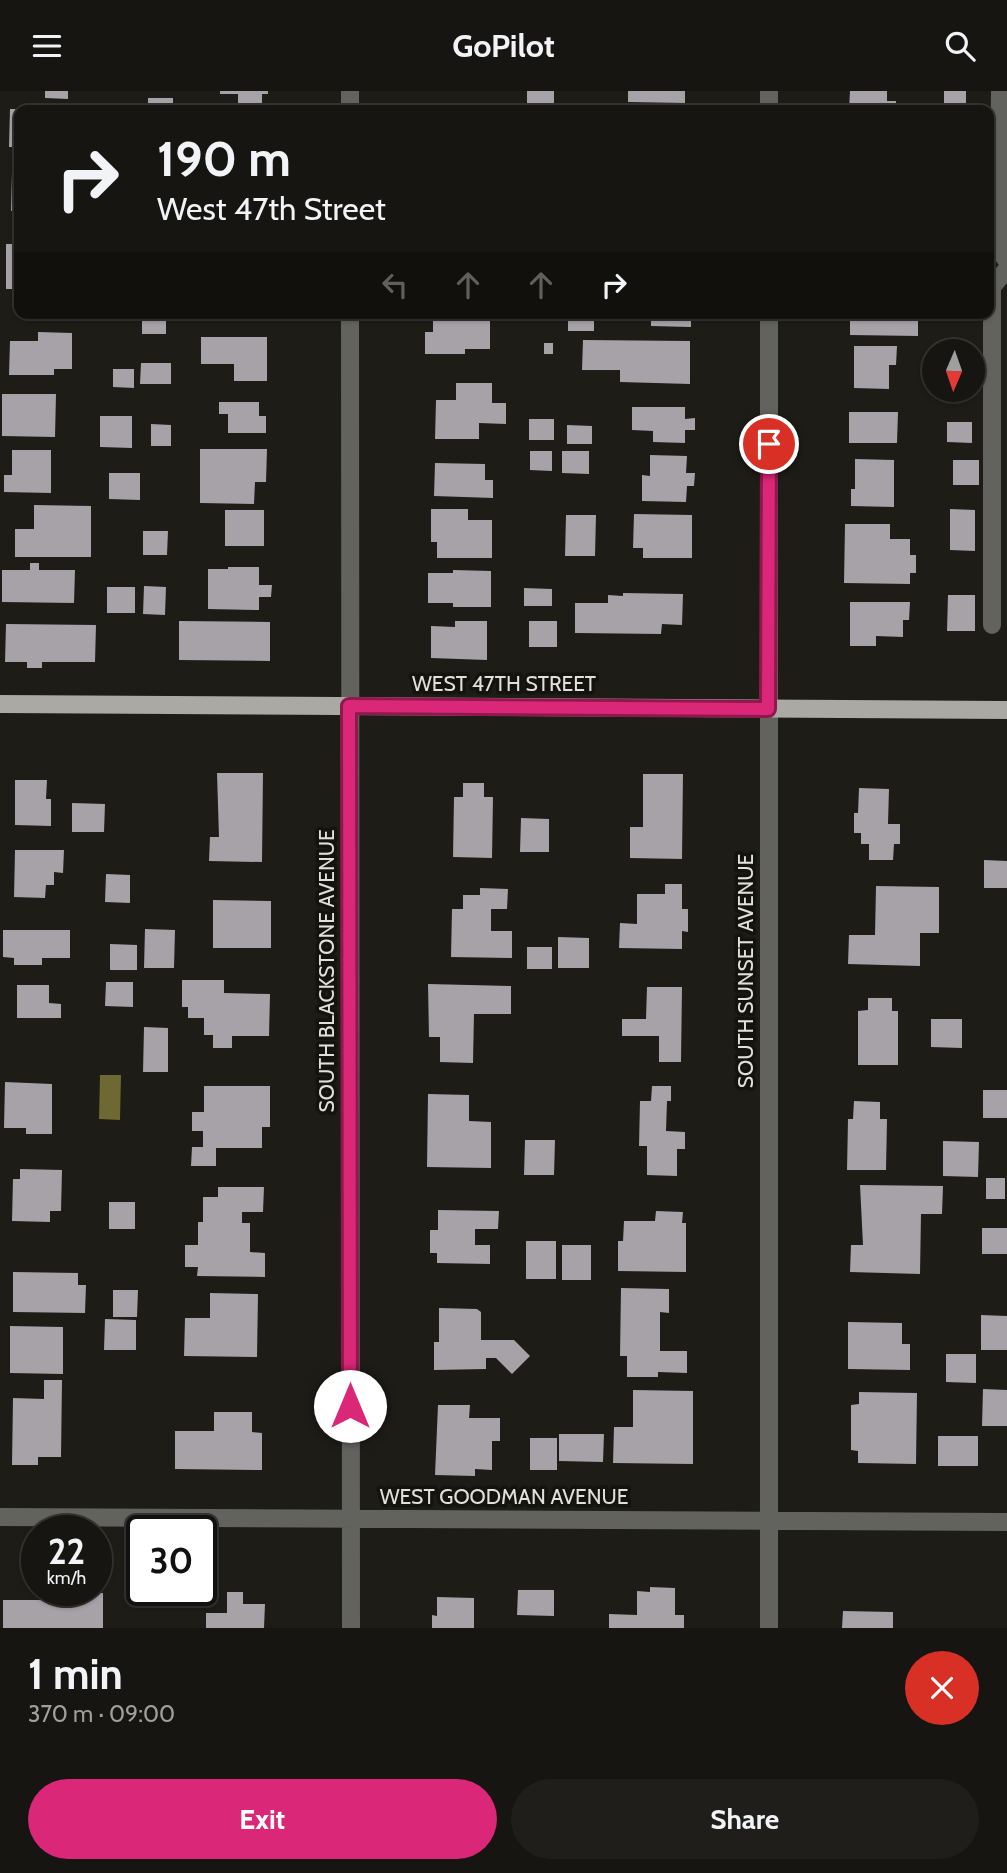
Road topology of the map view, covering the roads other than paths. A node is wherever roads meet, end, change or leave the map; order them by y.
1 (1000, 91) edge
2 (1007, 261) edge
3 (1007, 269) edge
4 (994, 285) edge
5 (350, 319) edge
6 (769, 319) edge
7 (992, 319) edge
8 (992, 625) dead end
9 (0, 704) edge
10 (349, 706) junction
11 (768, 709) junction
12 (1007, 710) edge
13 (0, 1517) edge
14 (350, 1520) junction
15 (769, 1520) junction
16 (1007, 1522) edge
17 (351, 1628) edge
18 (769, 1628) edge

1 - 2 street
3 - 4 street
5 - 10 street, SOUTH BLACKSTONE AVENUE
6 - 11 street, SOUTH SUNSET AVENUE
7 - 8 street
9 - 10 main road, WEST 47TH STREET
10 - 11 main road, WEST 47TH STREET
10 - 14 street, SOUTH BLACKSTONE AVENUE
11 - 12 main road, WEST 47TH STREET
11 - 15 street, SOUTH SUNSET AVENUE
13 - 14 street, WEST GOODMAN AVENUE
14 - 15 street, WEST GOODMAN AVENUE
14 - 17 street, SOUTH BLACKSTONE AVENUE
15 - 16 street, WEST GOODMAN AVENUE
15 - 18 street, SOUTH SUNSET AVENUE

